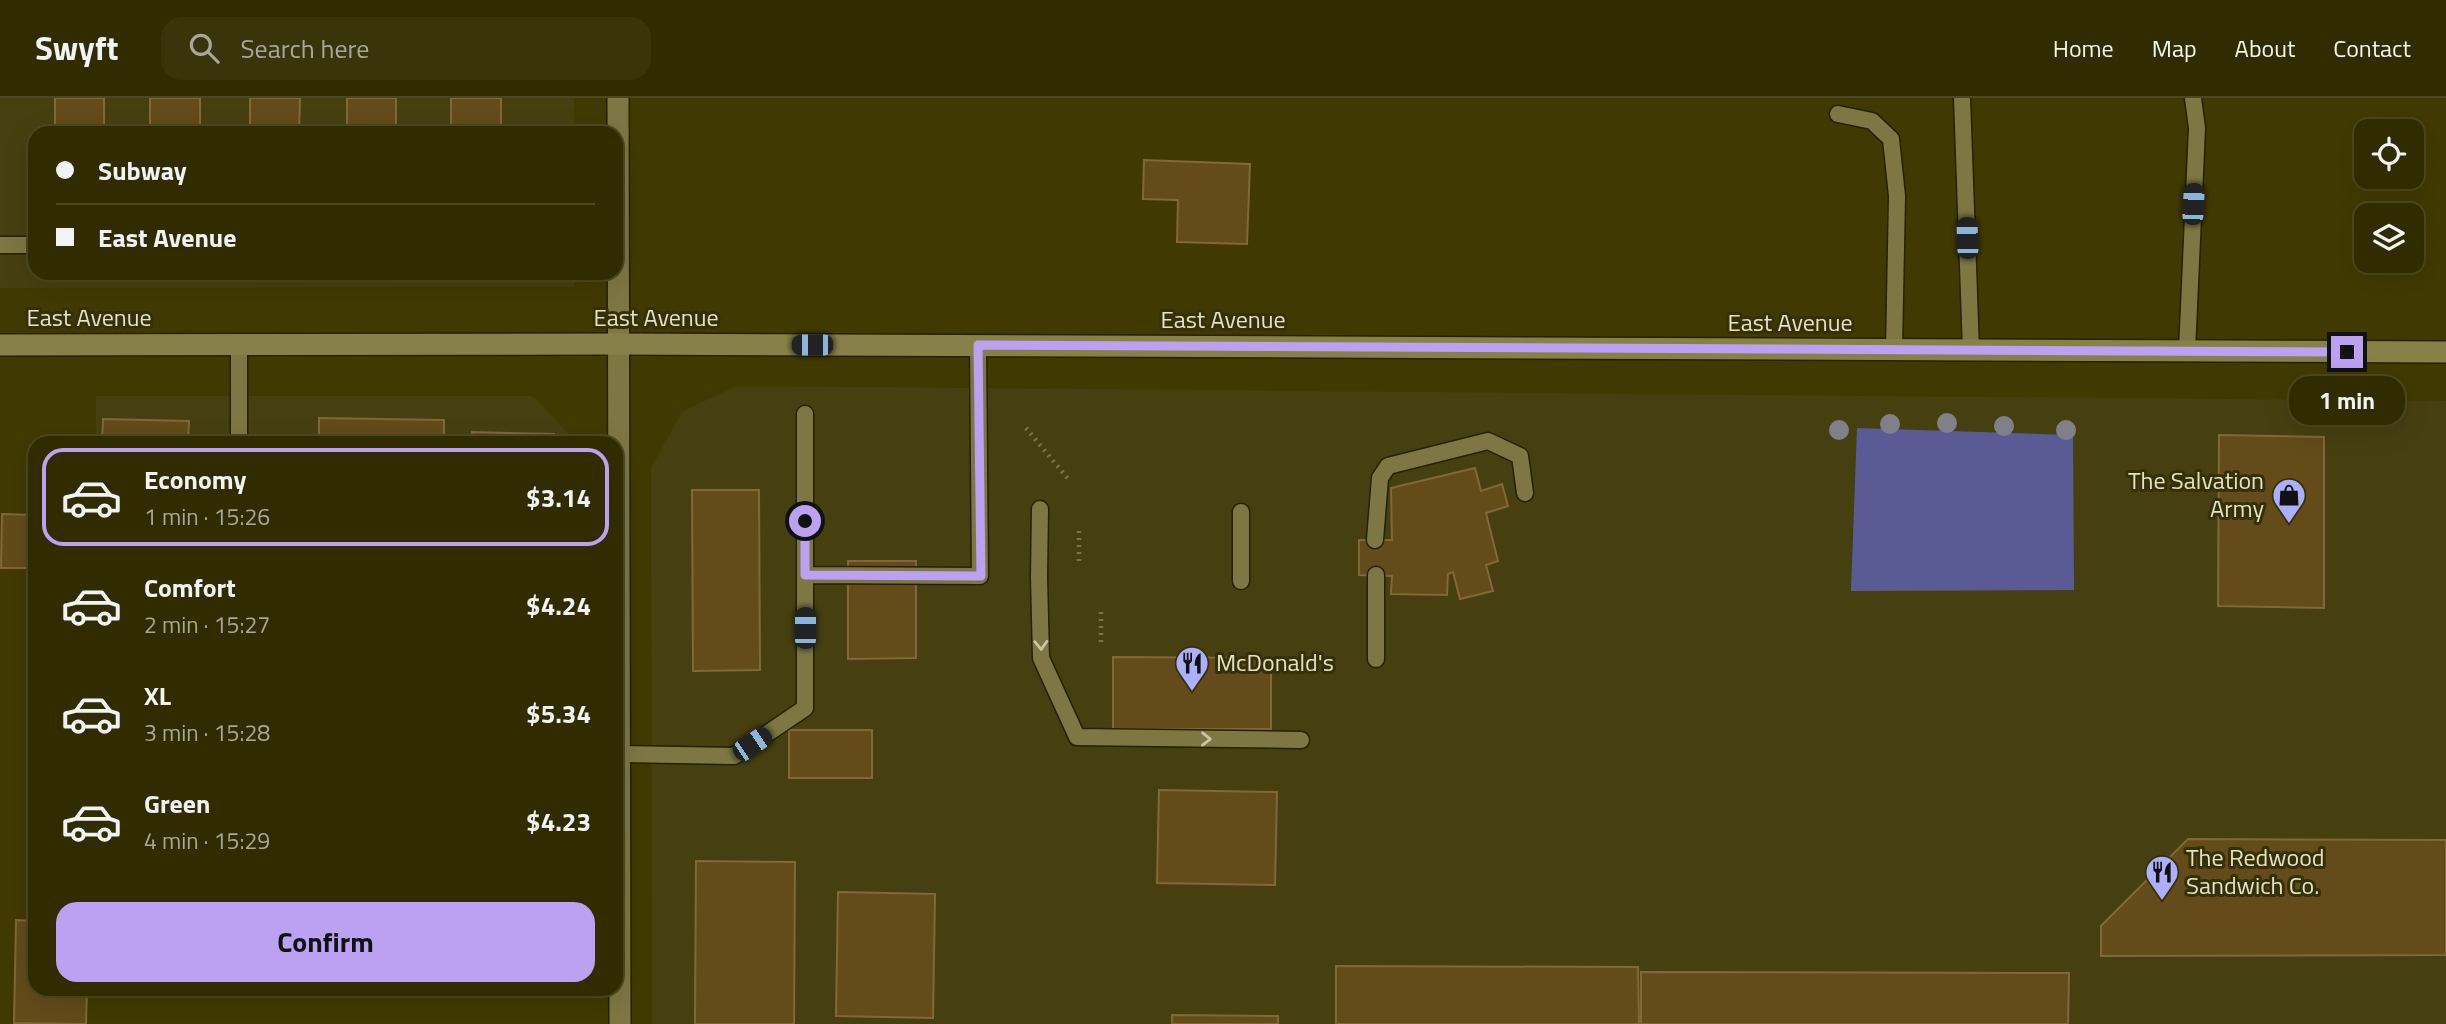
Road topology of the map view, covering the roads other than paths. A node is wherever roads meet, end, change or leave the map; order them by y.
1 (618, 98) edge
2 (1962, 98) edge
3 (2193, 98) edge
4 (1838, 114) dead end
5 (618, 126) edge
6 (0, 245) edge
7 (28, 245) edge
8 (619, 280) edge
9 (239, 344) junction
10 (619, 344) junction
11 (0, 345) edge
12 (978, 345) junction
13 (1894, 350) junction
14 (1971, 350) junction
15 (2187, 351) junction
16 (2446, 352) edge
17 (805, 414) dead end
18 (239, 436) edge
19 (618, 436) edge
20 (1525, 493) dead end
21 (1040, 509) dead end
22 (1241, 513) dead end
23 (1376, 540) dead end
24 (805, 575) junction
25 (1376, 575) dead end
26 (1241, 581) dead end
27 (1376, 659) dead end
28 (1301, 740) dead end
29 (623, 754) edge
30 (620, 996) edge
31 (620, 1024) edge

1 - 5 street
2 - 14 lane
3 - 15 lane
4 - 13 lane
6 - 7 lane
8 - 10 street
9 - 10 main road, East Avenue
9 - 11 main road, East Avenue
9 - 18 lane
10 - 12 main road, East Avenue
10 - 19 street
12 - 13 main road, East Avenue
12 - 24 lane
13 - 14 main road, East Avenue
14 - 15 main road, East Avenue
15 - 16 main road, East Avenue
17 - 24 lane
20 - 23 lane
21 -> 28 lane
22 - 26 lane
24 - 29 lane
25 - 27 lane
30 - 31 street

